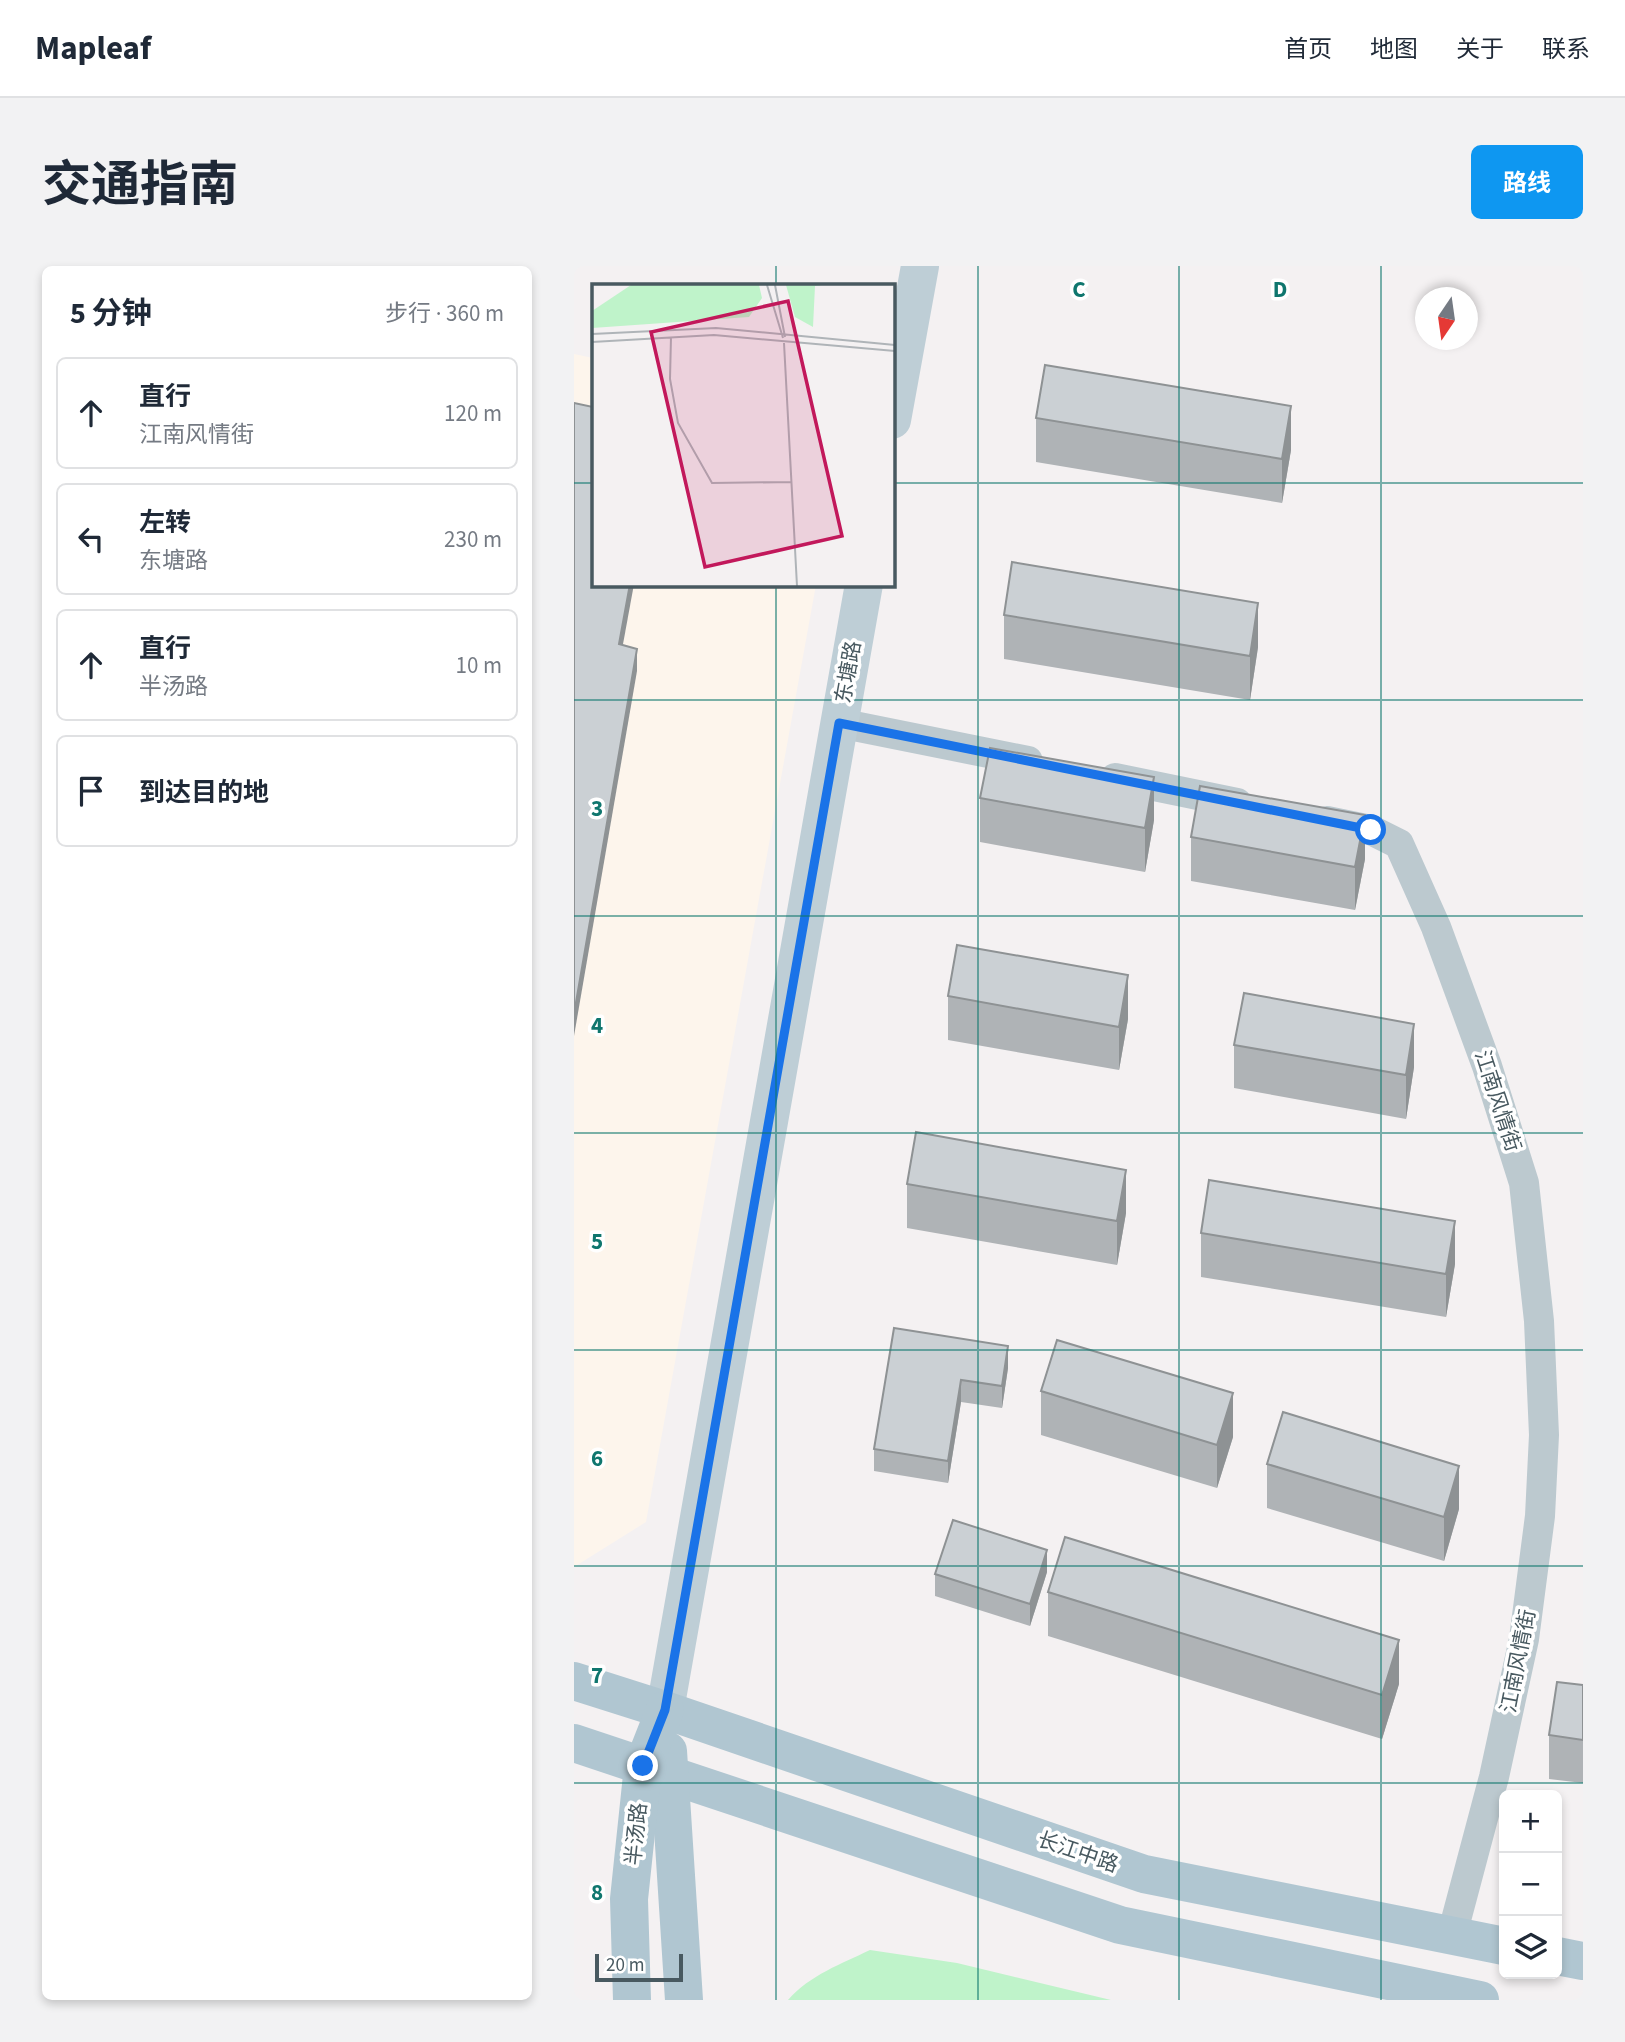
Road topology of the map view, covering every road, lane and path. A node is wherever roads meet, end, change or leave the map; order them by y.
1 (920, 266) edge
2 (894, 409) edge
3 (864, 586) edge
4 (839, 723) junction
5 (1262, 808) edge
6 (1303, 816) edge
7 (574, 1681) edge
8 (665, 1710) junction
9 (574, 1744) edge
10 (643, 1766) junction
11 (1452, 1935) junction
12 (1499, 1945) edge
13 (1562, 1957) edge
14 (1583, 1961) edge
15 (632, 2000) edge
16 (684, 2000) edge
17 (1480, 2000) edge

1 - 2 street
3 - 4 street, 东塘路
4 - 5 street
4 - 8 street, 东塘路
6 - 11 street, 江南风情街
7 - 8 main road, 长江中路
8 - 10 main road, 半汤路
8 - 11 main road, 长江中路
8 - 16 main road, 半汤路
9 - 10 main road
10 - 15 main road, 半汤路
10 - 17 main road
11 - 12 main road, 长江中路
13 - 14 main road

